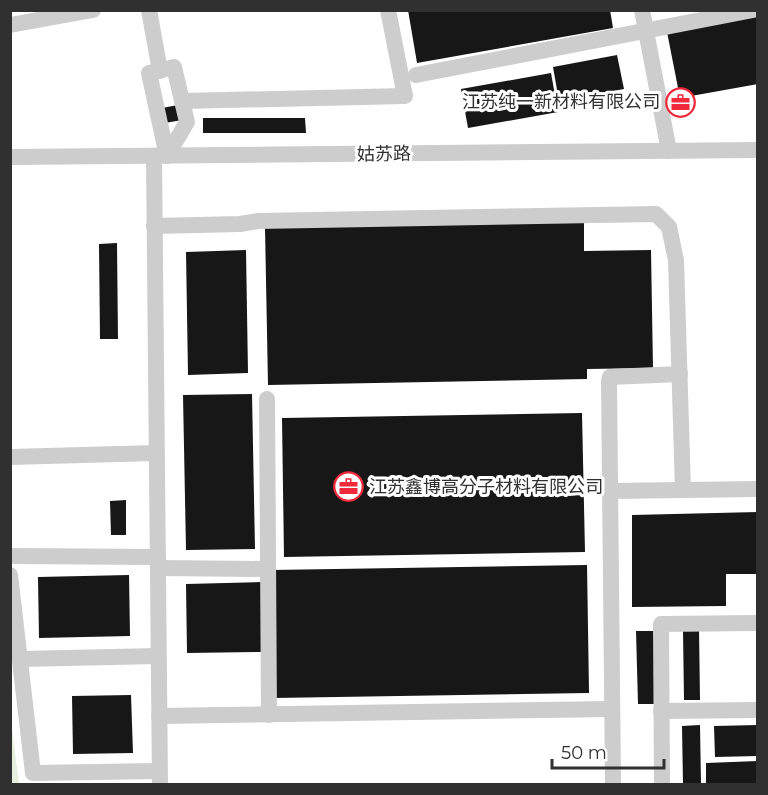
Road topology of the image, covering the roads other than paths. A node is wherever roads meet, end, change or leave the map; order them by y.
1 (93, 10) edge
2 (149, 10) edge
3 (388, 10) edge
4 (642, 10) edge
5 (753, 10) edge
6 (10, 25) edge
7 (646, 31) junction
8 (160, 71) junction
9 (416, 75) dead end
10 (182, 101) junction
11 (758, 150) edge
12 (669, 151) junction
13 (161, 156) junction
14 (10, 158) edge
15 (154, 226) junction
16 (680, 374) junction
17 (267, 399) dead end
18 (156, 453) junction
19 (10, 457) edge
20 (758, 489) edge
21 (683, 490) junction
22 (610, 491) junction
23 (10, 556) edge
24 (158, 563) junction
25 (268, 569) junction
26 (10, 575) edge
27 (758, 622) edge
28 (158, 656) junction
29 (21, 659) junction
30 (612, 710) junction
31 (758, 710) edge
32 (662, 711) junction
33 (268, 715) junction
34 (159, 716) junction
35 (160, 778) edge
36 (33, 779) edge
37 (613, 784) edge
38 (662, 784) edge

1 - 6 street
2 - 8 street
3 - 10 street
4 - 7 street
5 - 7 street
7 - 9 street
7 - 12 street
8 - 10 street
8 - 13 street
10 - 13 street
11 - 12 street, 姑苏路
12 - 13 street, 姑苏路
13 - 14 street, 姑苏路
13 - 15 street
15 - 16 street
15 - 18 street
16 - 21 street
16 - 22 street
17 - 25 street
18 - 19 street
18 - 24 street
20 - 21 street
21 - 22 street
22 - 30 street
23 - 24 street
24 - 25 street
24 - 28 street
25 - 33 street
26 - 29 street
27 - 32 street
28 - 29 street
28 - 34 street
29 - 36 street
30 - 33 street
30 - 37 street
31 - 32 street
32 - 38 street
33 - 34 street
34 - 35 street
35 - 36 street

